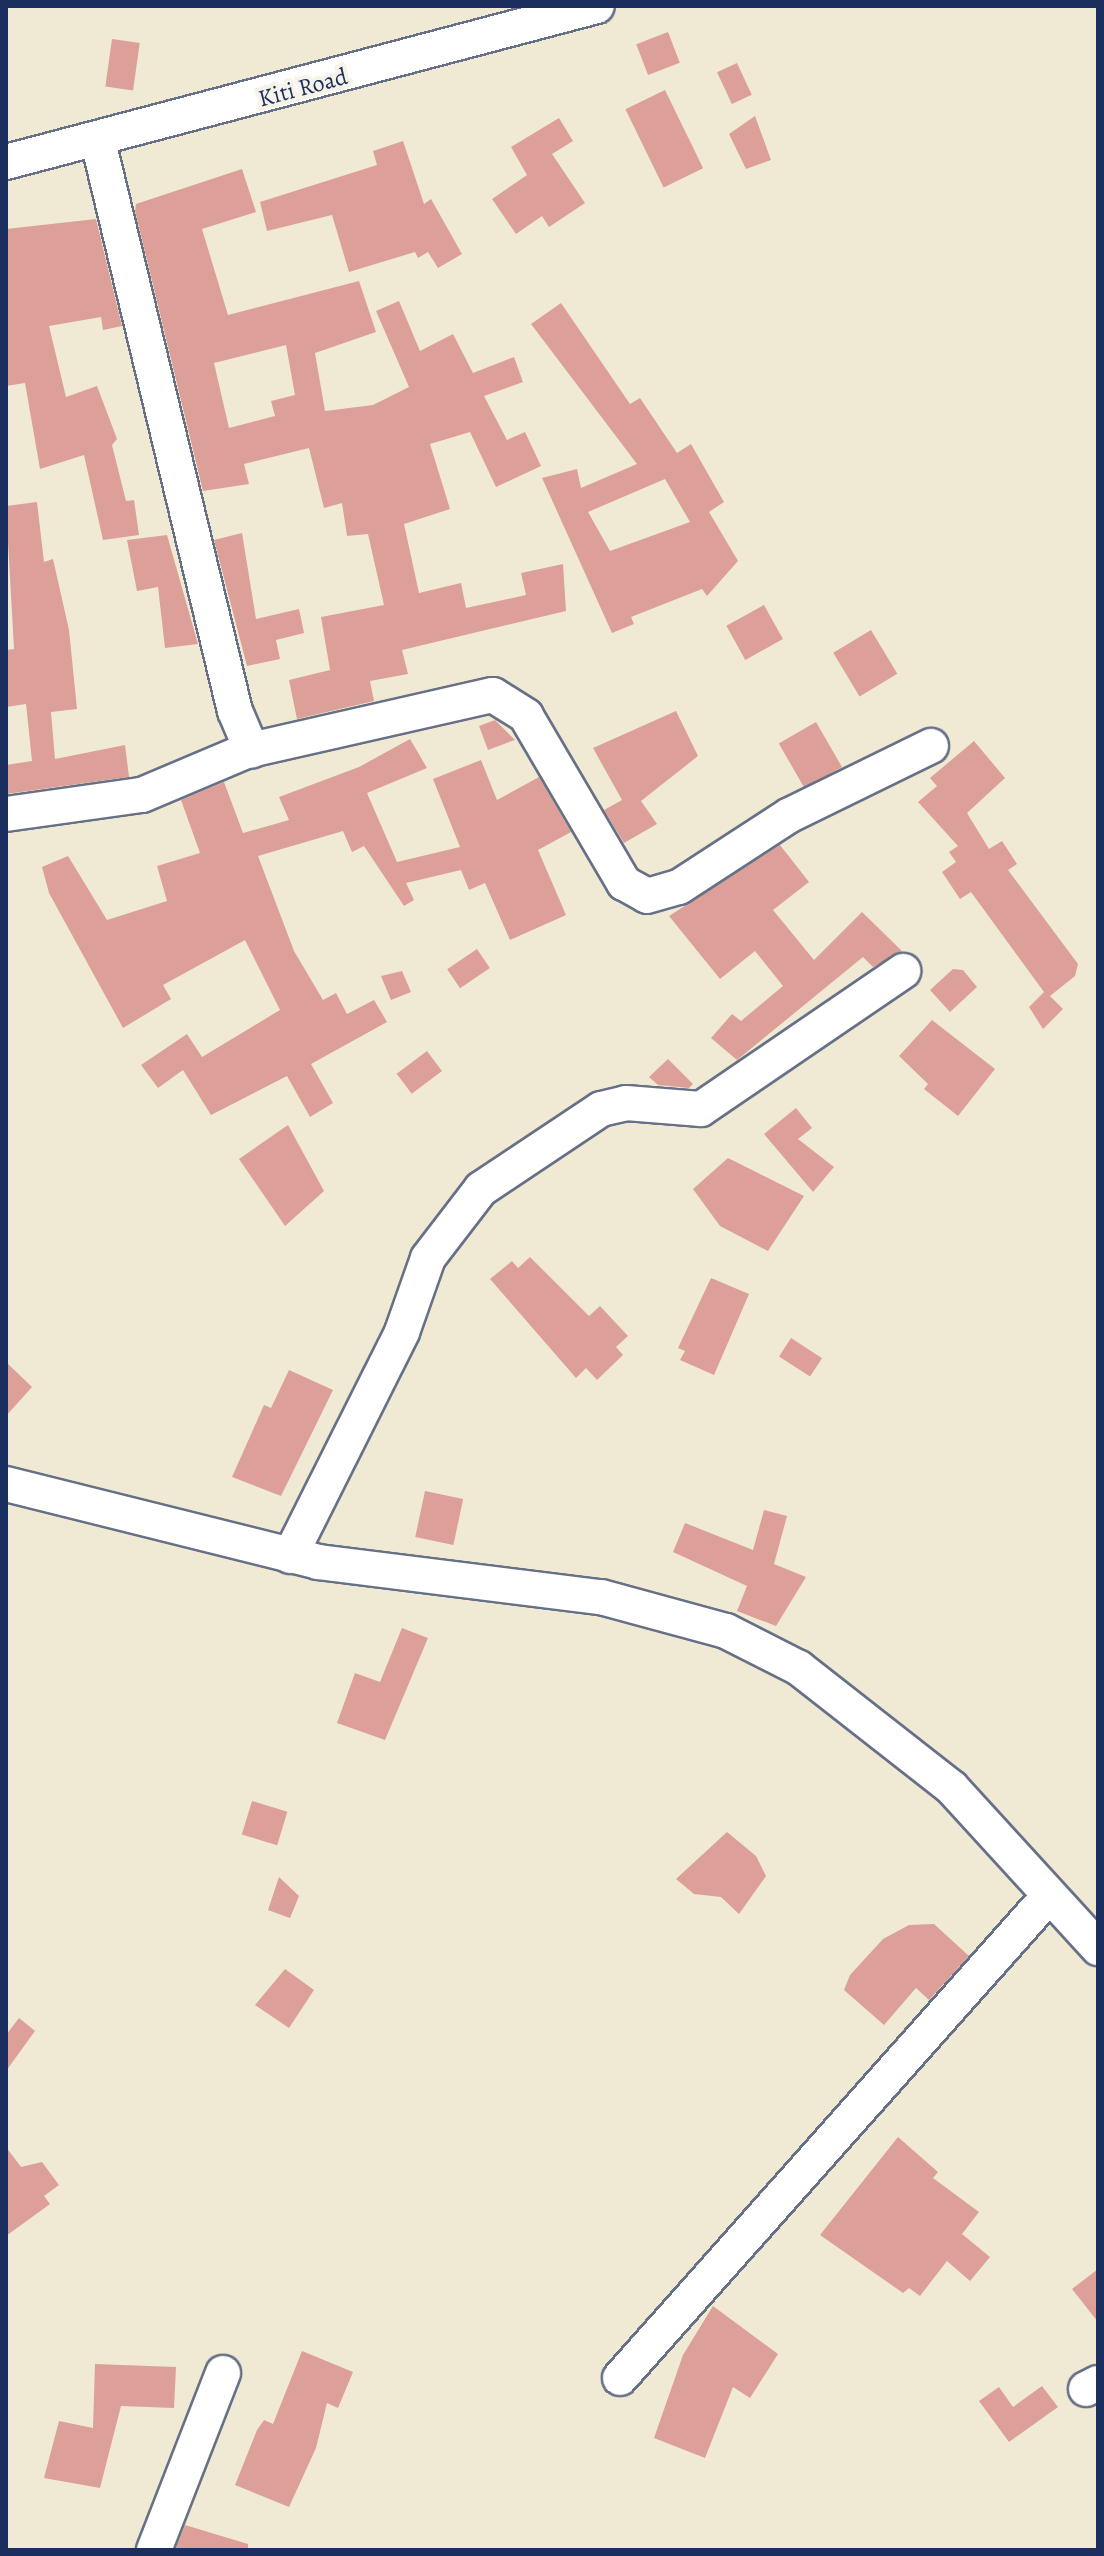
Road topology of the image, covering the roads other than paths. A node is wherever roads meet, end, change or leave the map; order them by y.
1 (597, 6) edge
2 (98, 141) junction
3 (6, 162) edge
4 (931, 746) dead end
5 (252, 751) junction
6 (6, 814) edge
7 (903, 971) dead end
8 (6, 1484) edge
9 (290, 1556) junction
10 (1047, 1898) junction
11 (1098, 1948) edge
12 (223, 2373) dead end
13 (620, 2378) dead end
14 (154, 2550) edge

1 - 2 street, Kiti Road
2 - 3 street, Kiti Road
2 - 5 street
4 - 5 street
5 - 6 street
7 - 9 street
8 - 9 street
9 - 10 street
10 - 11 street
10 - 13 street
12 - 14 street

